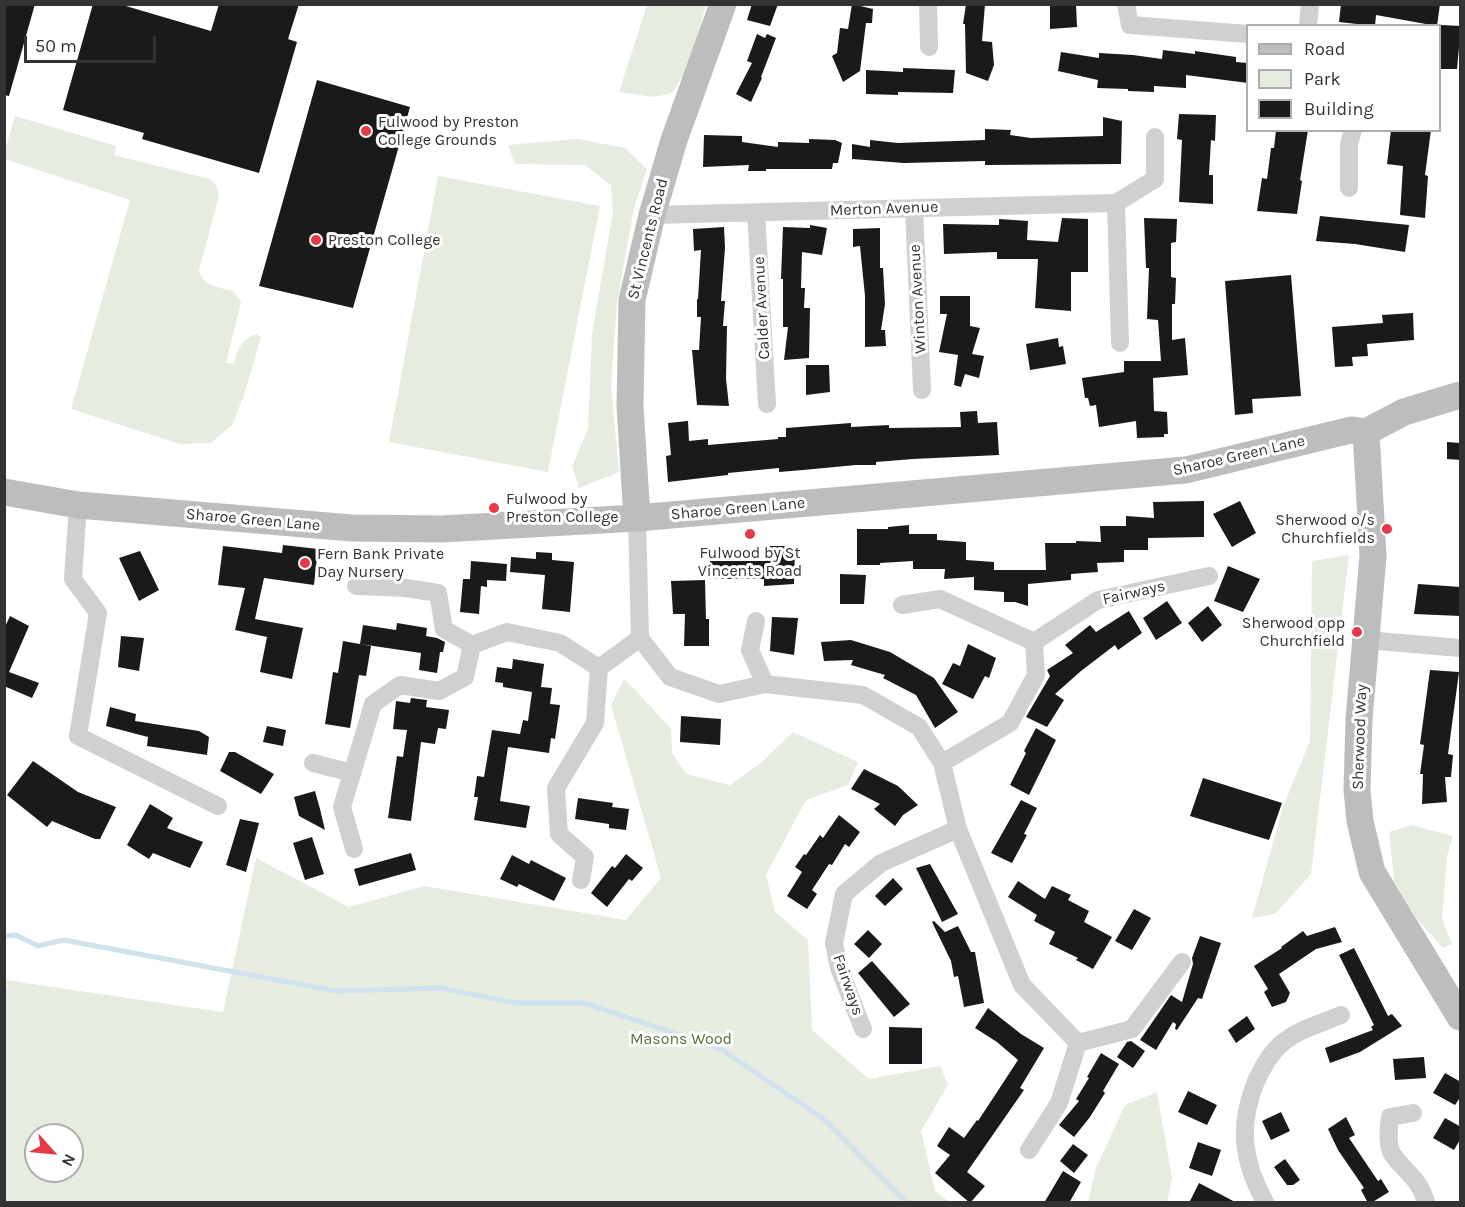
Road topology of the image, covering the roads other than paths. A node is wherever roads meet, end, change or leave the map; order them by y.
1 (723, 4) edge
2 (928, 4) edge
3 (1126, 4) edge
4 (1310, 4) edge
5 (1308, 24) edge
6 (1246, 34) edge
7 (929, 47) dead end
8 (1352, 132) edge
9 (1155, 137) dead end
10 (1349, 188) dead end
11 (1116, 203) junction
12 (914, 208) junction
13 (756, 212) junction
14 (652, 215) junction
15 (1120, 343) dead end
16 (922, 390) dead end
17 (1461, 395) edge
18 (767, 404) dead end
19 (1366, 432) junction
20 (4, 492) edge
21 (78, 505) junction
22 (637, 518) junction
23 (1209, 576) dead end
24 (356, 586) dead end
25 (902, 605) dead end
26 (756, 621) dead end
27 (640, 638) junction
28 (1366, 640) junction
29 (1034, 642) junction
30 (472, 645) junction
31 (1461, 648) edge
32 (599, 668) junction
33 (765, 684) junction
34 (312, 763) dead end
35 (942, 763) junction
36 (352, 773) junction
37 (218, 806) dead end
38 (958, 829) junction
39 (354, 849) dead end
40 (581, 880) dead end
41 (1182, 962) dead end
42 (1341, 1015) dead end
43 (1461, 1017) edge
44 (863, 1029) dead end
45 (1078, 1043) junction
46 (1413, 1113) dead end
47 (1029, 1150) dead end
48 (1264, 1203) edge
49 (1426, 1203) edge

1 - 14 street, St Vincents Road
2 - 7 street
3 - 6 street
4 - 5 street
8 - 10 street
9 - 11 street
11 - 12 street, Merton Avenue
11 - 15 street
12 - 13 street, Merton Avenue
12 - 16 street, Winton Avenue
13 - 14 street, Merton Avenue
13 - 18 street, Calder Avenue
14 - 22 street, St Vincents Road
17 - 19 street, Sharoe Green Lane
19 - 22 street, Sharoe Green Lane
19 - 28 street, Sherwood Way
20 - 21 street, Sharoe Green Lane
21 - 22 street, Sharoe Green Lane
21 - 37 street
22 - 27 street
23 - 29 street, Fairways
24 - 30 street
25 - 29 street
26 - 33 street
27 - 32 street
27 - 33 street
28 - 31 street
28 - 43 street, Sherwood Way
29 - 35 street
30 - 32 street
30 - 36 street
32 - 40 street
33 - 35 street
34 - 36 street
35 - 38 street
36 - 39 street
38 - 44 street, Fairways
38 - 45 street
41 - 45 street
42 - 48 street
45 - 47 street
46 - 49 street

